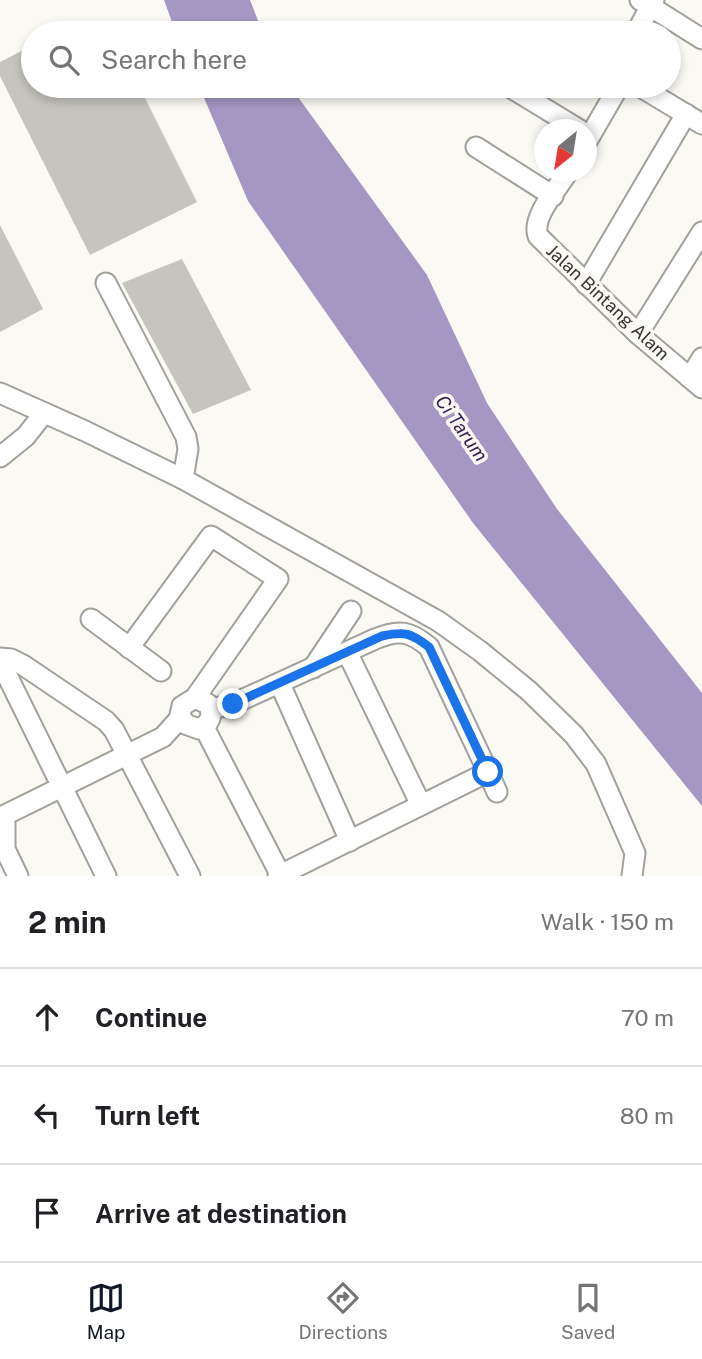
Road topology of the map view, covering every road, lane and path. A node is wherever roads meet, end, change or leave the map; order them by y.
1 (648, 2) edge
2 (641, 21) edge
3 (676, 21) edge
4 (681, 25) edge
5 (702, 39) edge
6 (527, 98) edge
7 (611, 98) edge
8 (659, 98) edge
9 (559, 119) edge
10 (597, 119) edge
11 (694, 119) edge
12 (476, 147) dead end
13 (561, 182) edge
14 (552, 196) junction
15 (702, 232) edge
16 (106, 283) dead end
17 (586, 284) junction
18 (638, 334) junction
19 (702, 358) edge
20 (696, 383) edge
21 (0, 393) edge
22 (44, 413) junction
23 (0, 457) edge
24 (183, 479) junction
25 (351, 611) dead end
26 (91, 619) dead end
27 (129, 648) junction
28 (347, 653) junction
29 (0, 660) edge
30 (313, 669) junction
31 (160, 671) dead end
32 (280, 684) junction
33 (196, 716) junction
34 (127, 754) junction
35 (488, 772) junction
36 (62, 785) junction
37 (497, 792) dead end
38 (421, 805) junction
39 (350, 841) junction
40 (18, 876) edge
41 (106, 876) edge
42 (190, 876) edge
43 (280, 876) edge
44 (632, 876) edge

1 - 2 street
1 - 3 street
4 - 5 street
6 - 9 street
7 - 10 street
8 - 11 street
11 - 17 street
12 - 14 street
13 - 14 street, Jalan Bintang Alam
14 - 17 street, Jalan Bintang Alam
15 - 18 street
16 - 24 street
17 - 18 street, Jalan Bintang Alam
18 - 20 street, Jalan Bintang Alam
19 - 20 street
21 - 22 street
22 - 23 street
22 - 24 street
24 - 44 street
25 - 30 street
26 - 27 street
27 - 31 street
27 - 33 street
28 - 30 street
28 - 35 street
28 - 38 street
29 - 34 street
29 - 36 street
30 - 32 street
32 - 33 street
32 - 39 street
33 - 34 street
33 - 43 street
34 - 36 street
34 - 42 street
35 - 37 street
35 - 38 street
36 - 40 street
36 - 41 street
38 - 39 street
39 - 43 street

